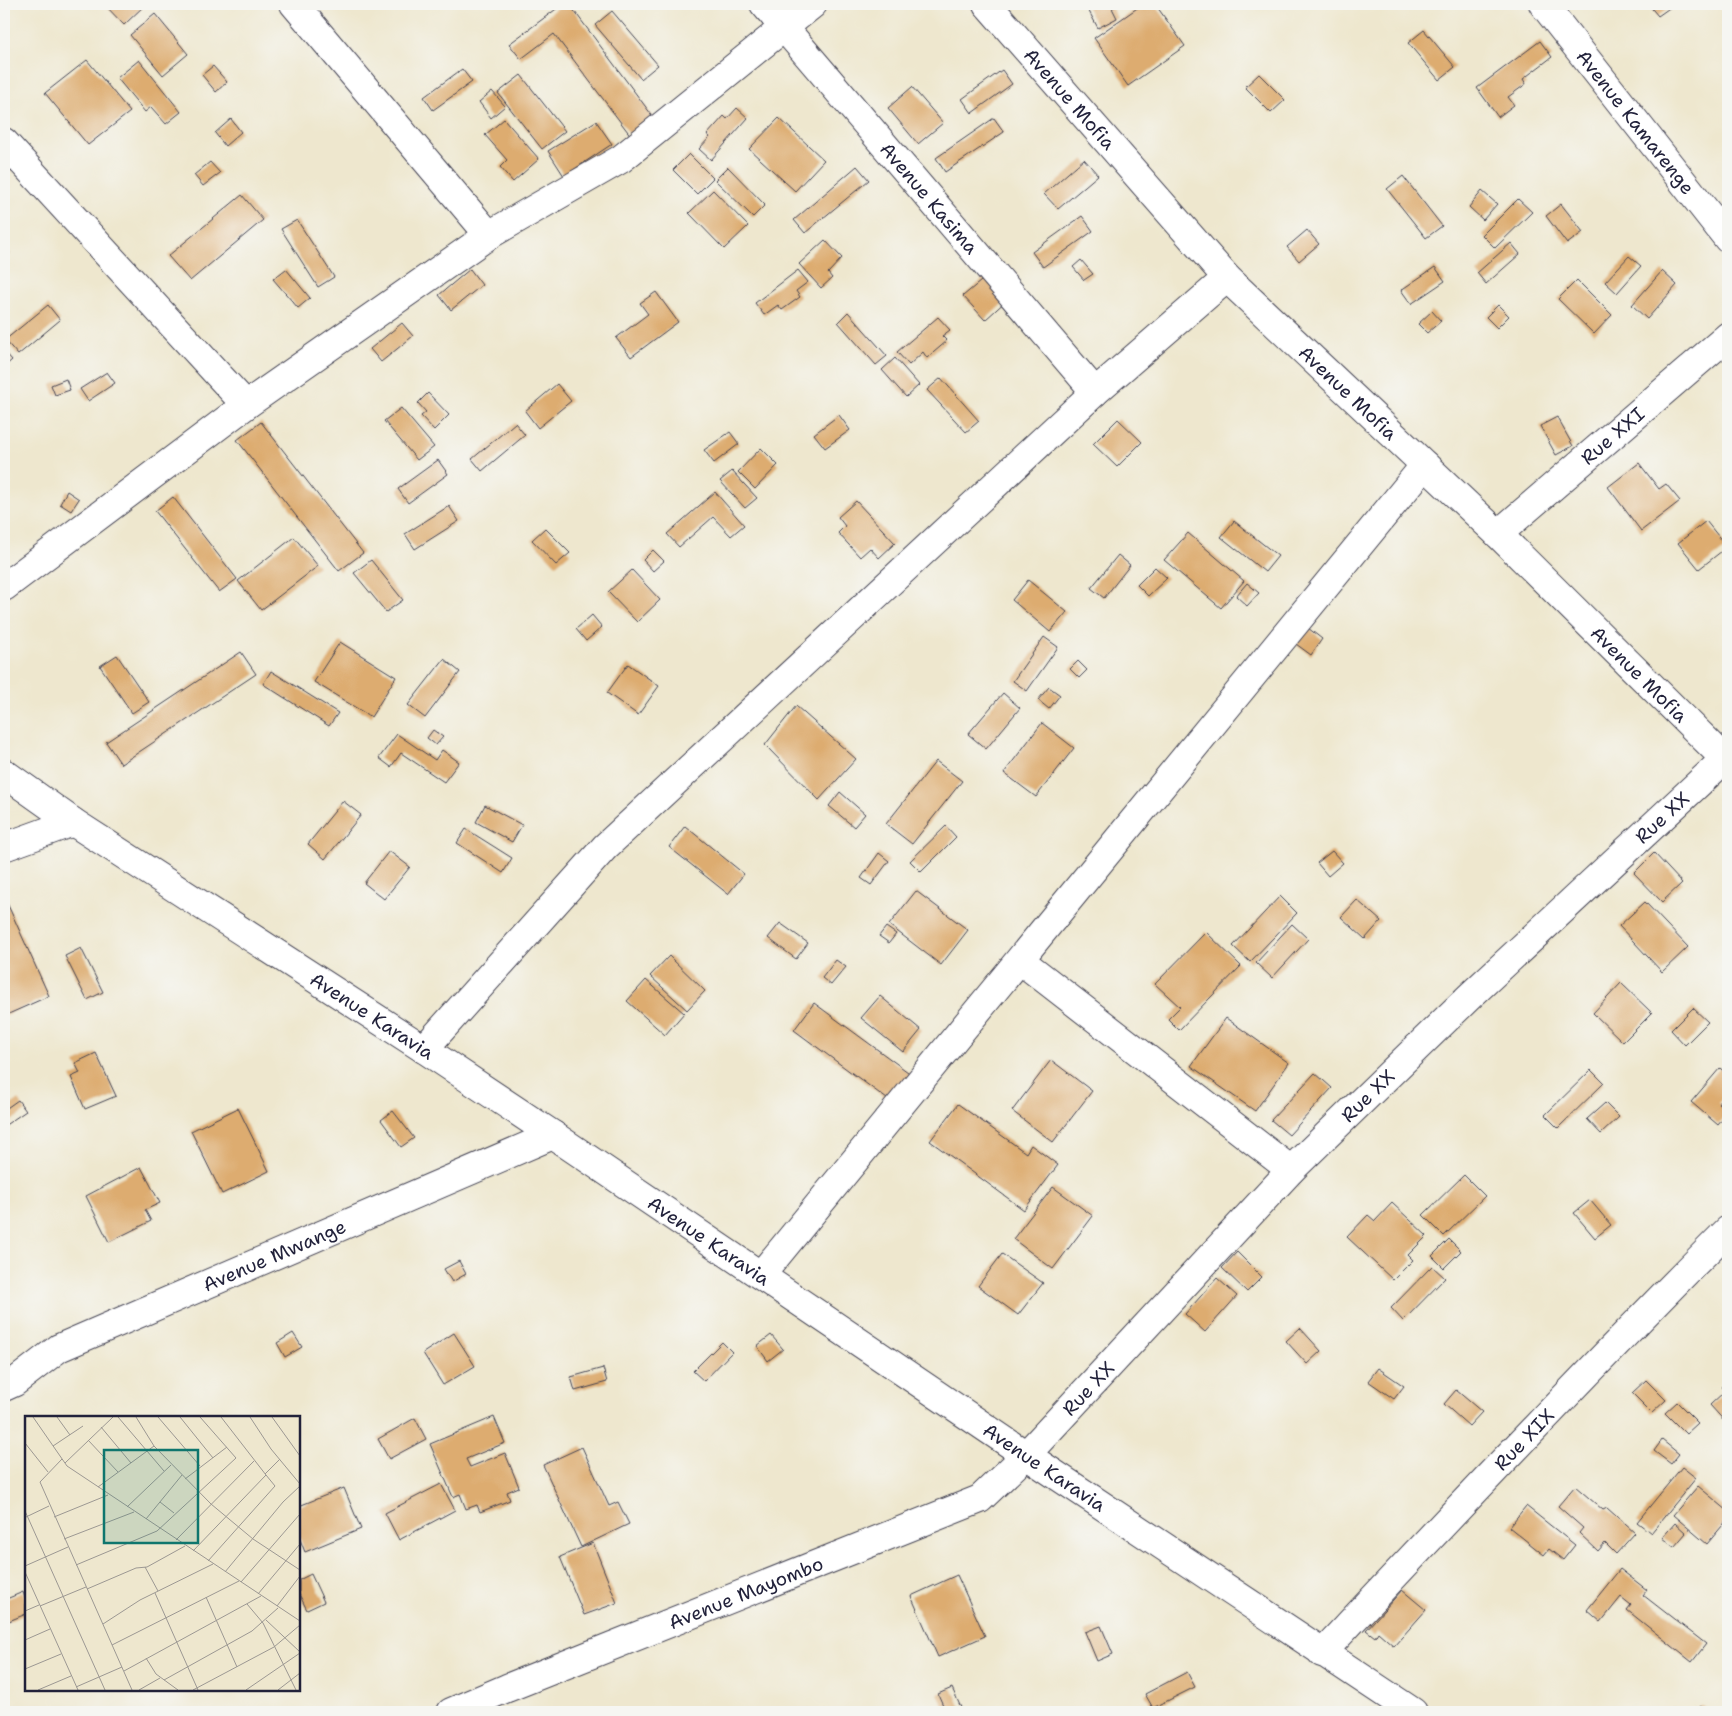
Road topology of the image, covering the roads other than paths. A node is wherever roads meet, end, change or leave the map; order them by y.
1 (294, 4) edge
2 (764, 4) edge
3 (813, 4) edge
4 (987, 4) edge
5 (1543, 4) edge
6 (783, 26) junction
7 (4, 142) edge
8 (489, 235) junction
9 (1728, 239) edge
10 (1227, 278) junction
11 (1728, 336) edge
12 (1095, 392) junction
13 (246, 405) junction
14 (1425, 465) junction
15 (1498, 534) junction
16 (4, 587) edge
17 (1727, 759) edge
18 (4, 773) edge
19 (73, 822) junction
20 (4, 848) edge
21 (1020, 960) junction
22 (424, 1049) junction
23 (553, 1135) junction
24 (1291, 1170) junction
25 (1728, 1230) edge
26 (761, 1275) junction
27 (4, 1387) edge
28 (1026, 1454) junction
29 (1322, 1653) junction
30 (451, 1712) edge
31 (1414, 1712) edge

1 - 8 street
2 - 6 street, Avenue Kasima
3 - 6 street
4 - 10 street, Avenue Mofia
5 - 9 street, Avenue Kamarenge
6 - 8 street
6 - 12 street, Avenue Kasima
7 - 13 street
8 - 13 street
10 - 12 street
10 - 14 street, Avenue Mofia
11 - 15 street, Rue XXI
12 - 22 street
13 - 16 street
14 - 15 street, Avenue Mofia
14 - 21 street
15 - 17 street, Avenue Mofia
17 - 24 street, Rue XX
18 - 19 street, Avenue Karavia
19 - 20 street
19 - 22 street, Avenue Karavia
21 - 24 street
21 - 26 street
22 - 23 street, Avenue Karavia
23 - 26 street, Avenue Karavia
23 - 27 street, Avenue Mwange
24 - 28 street, Rue XX
25 - 29 street, Rue XIX
26 - 28 street, Avenue Karavia
28 - 29 street, Avenue Karavia
28 - 30 street, Avenue Mayombo
29 - 31 street, Avenue Karavia

